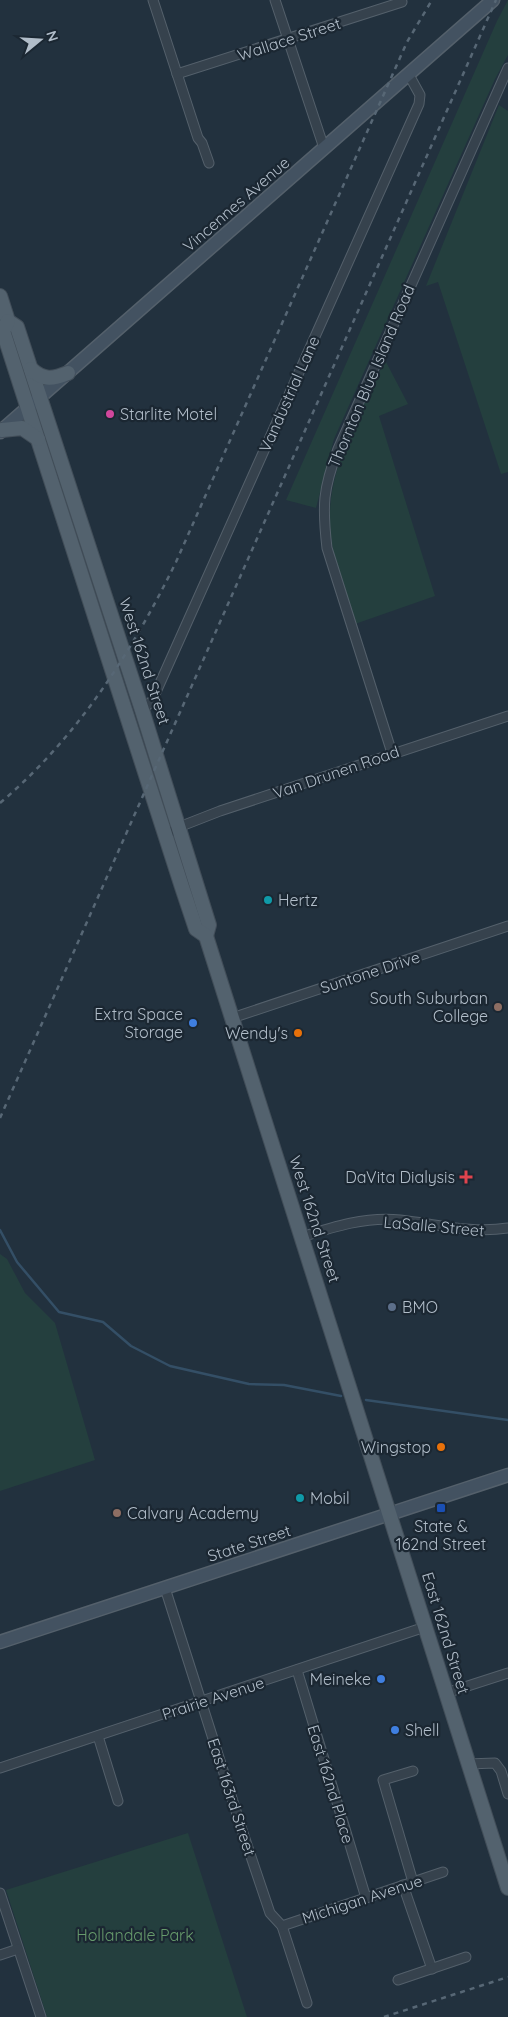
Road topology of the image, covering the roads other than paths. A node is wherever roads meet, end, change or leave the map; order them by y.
1 (153, 0) edge
2 (275, 0) edge
3 (493, 0) edge
4 (401, 1) edge
5 (288, 39) junction
6 (508, 68) edge
7 (177, 74) junction
8 (409, 75) junction
9 (324, 148) junction
10 (209, 163) dead end
11 (0, 296) edge
12 (8, 320) junction
13 (31, 369) junction
14 (68, 373) junction
15 (40, 397) junction
16 (28, 408) junction
17 (1, 431) edge
18 (38, 438) junction
19 (142, 710) junction
20 (127, 716) junction
21 (508, 716) edge
22 (392, 753) junction
23 (179, 827) junction
24 (166, 835) junction
25 (508, 926) edge
26 (206, 936) junction
27 (232, 1018) junction
28 (508, 1228) edge
29 (302, 1237) junction
30 (508, 1475) edge
31 (390, 1513) junction
32 (165, 1588) junction
33 (425, 1627) junction
34 (0, 1642) edge
35 (296, 1670) junction
36 (508, 1673) edge
37 (446, 1693) junction
38 (200, 1702) junction
39 (98, 1736) junction
40 (468, 1764) junction
41 (0, 1768) edge
42 (414, 1771) dead end
43 (508, 1794) edge
44 (118, 1801) dead end
45 (443, 1872) dead end
46 (413, 1882) junction
47 (403, 1885) junction
48 (508, 1888) edge
49 (0, 1893) edge
50 (366, 1898) junction
51 (282, 1926) junction
52 (18, 1949) junction
53 (0, 1955) edge
54 (466, 1957) dead end
55 (432, 1968) junction
56 (398, 1980) dead end
57 (307, 2003) dead end
58 (41, 2017) edge

1 - 7 street
2 - 5 street
3 - 8 street, Vincennes Avenue
4 - 5 street, Wallace Street
5 - 7 street, Wallace Street
5 - 9 street
6 - 22 street, Thornton Blue Island Road
7 - 10 street
8 - 9 street, Vincennes Avenue
8 - 19 street, Vandustrial Lane
9 - 14 street, Vincennes Avenue
11 - 12 main road
12 - 13 main road, West 162nd Street
12 - 16 main road, West 162nd Street
13 - 14 main road
13 - 15 main road, West 162nd Street
14 - 15 street, Vincennes Avenue
15 - 16 street, Vincennes Avenue
15 - 19 main road, West 162nd Street
16 - 17 street, Vincennes Avenue
16 - 18 main road, West 162nd Street
17 - 18 main road
18 - 20 main road, West 162nd Street
19 - 20 main road
19 - 23 main road, West 162nd Street
20 - 24 main road, West 162nd Street
21 - 22 street, Van Drunen Road
22 - 23 street, Van Drunen Road
23 - 24 street, Van Drunen Road
23 - 26 main road, West 162nd Street
24 - 26 main road, West 162nd Street
25 - 27 street, Suntone Drive
26 - 27 main road, West 162nd Street
27 - 29 main road, West 162nd Street
28 - 29 street, LaSalle Street
29 - 31 main road, West 162nd Street
30 - 31 street, State Street
31 - 32 street, State Street
31 - 33 main road, East 162nd Street
32 - 34 street, State Street
32 - 38 street, East 163rd Street
33 - 35 street, Prairie Avenue
33 - 37 main road, East 162nd Street
35 - 38 street, Prairie Avenue
35 - 50 street, East 162nd Place
36 - 37 street
37 - 40 main road, East 162nd Street
38 - 39 street, Prairie Avenue
38 - 51 street, East 163rd Street
39 - 41 street, Prairie Avenue
39 - 44 street
40 - 43 street
40 - 48 main road, East 162nd Street
42 - 46 street
45 - 46 street, Michigan Avenue
46 - 47 street, Michigan Avenue
47 - 50 street, Michigan Avenue
47 - 55 street
49 - 52 street
50 - 51 street, Michigan Avenue
51 - 57 street, East 163rd Street
52 - 53 street
52 - 58 street
54 - 55 street
55 - 56 street

